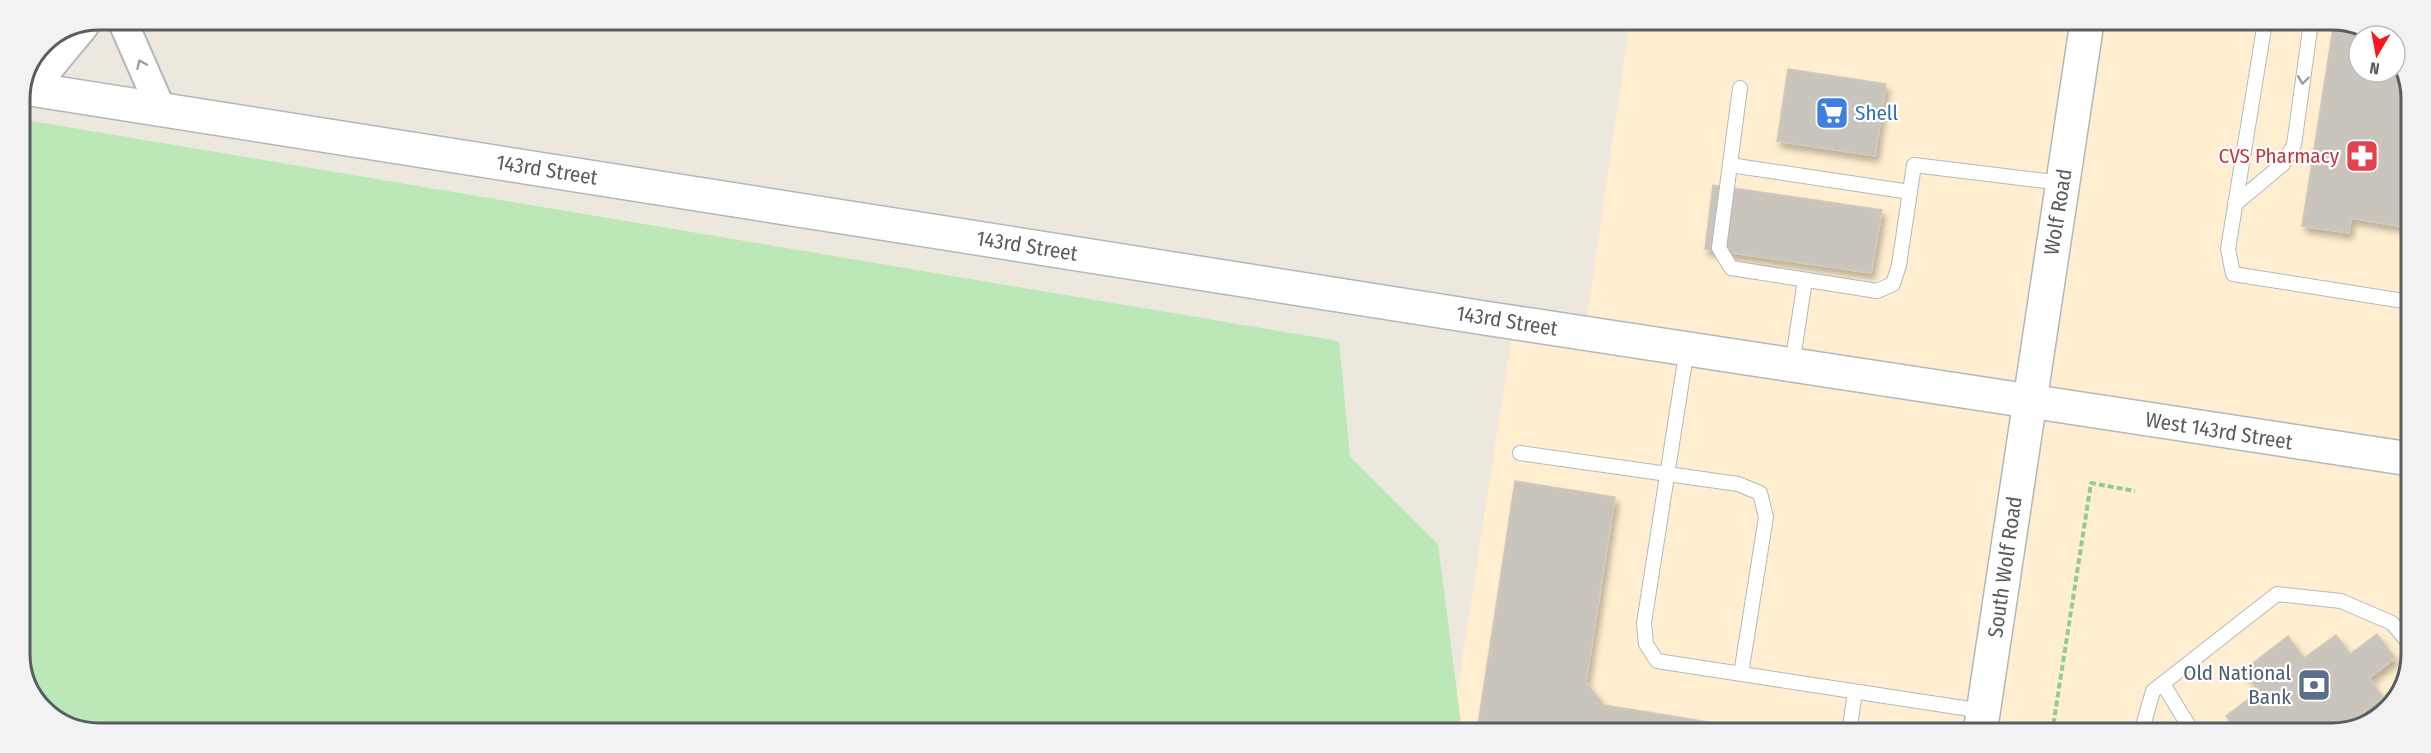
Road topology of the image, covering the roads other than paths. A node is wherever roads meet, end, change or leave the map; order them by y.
1 (126, 30) edge
2 (2086, 30) edge
3 (2264, 30) edge
4 (2310, 30) edge
5 (77, 34) edge
6 (32, 84) edge
7 (31, 88) edge
8 (1740, 88) dead end
9 (161, 109) junction
10 (1730, 165) junction
11 (2062, 183) junction
12 (1910, 192) junction
13 (2235, 204) junction
14 (1805, 280) junction
15 (2401, 301) edge
16 (1687, 348) junction
17 (1792, 365) junction
18 (2029, 402) junction
19 (1520, 453) dead end
20 (2401, 458) edge
21 (1667, 473) junction
22 (2401, 634) edge
23 (1741, 674) junction
24 (2163, 684) junction
25 (1855, 692) junction
26 (1981, 722) edge
27 (1850, 723) edge
28 (2144, 723) edge
29 (2187, 723) edge

9 -> 1 street
2 - 11 main road, Wolf Road
3 - 13 lane
4 -> 13 lane
5 - 6 street
7 - 9 main road, 143rd Street
8 - 10 lane
9 - 16 main road, 143rd Street
10 - 12 lane
10 - 14 lane
11 - 12 lane
11 - 18 main road, Wolf Road
12 - 14 lane
13 - 15 lane
14 - 17 lane
16 - 17 main road, 143rd Street
16 - 21 lane
17 - 18 main road, 143rd Street
18 - 20 main road, West 143rd Street
18 - 26 main road, South Wolf Road
19 - 21 lane
21 - 23 lane
21 - 23 lane
22 - 24 lane
23 - 25 lane
24 - 28 lane
24 - 29 lane
25 - 26 lane
25 - 27 lane

